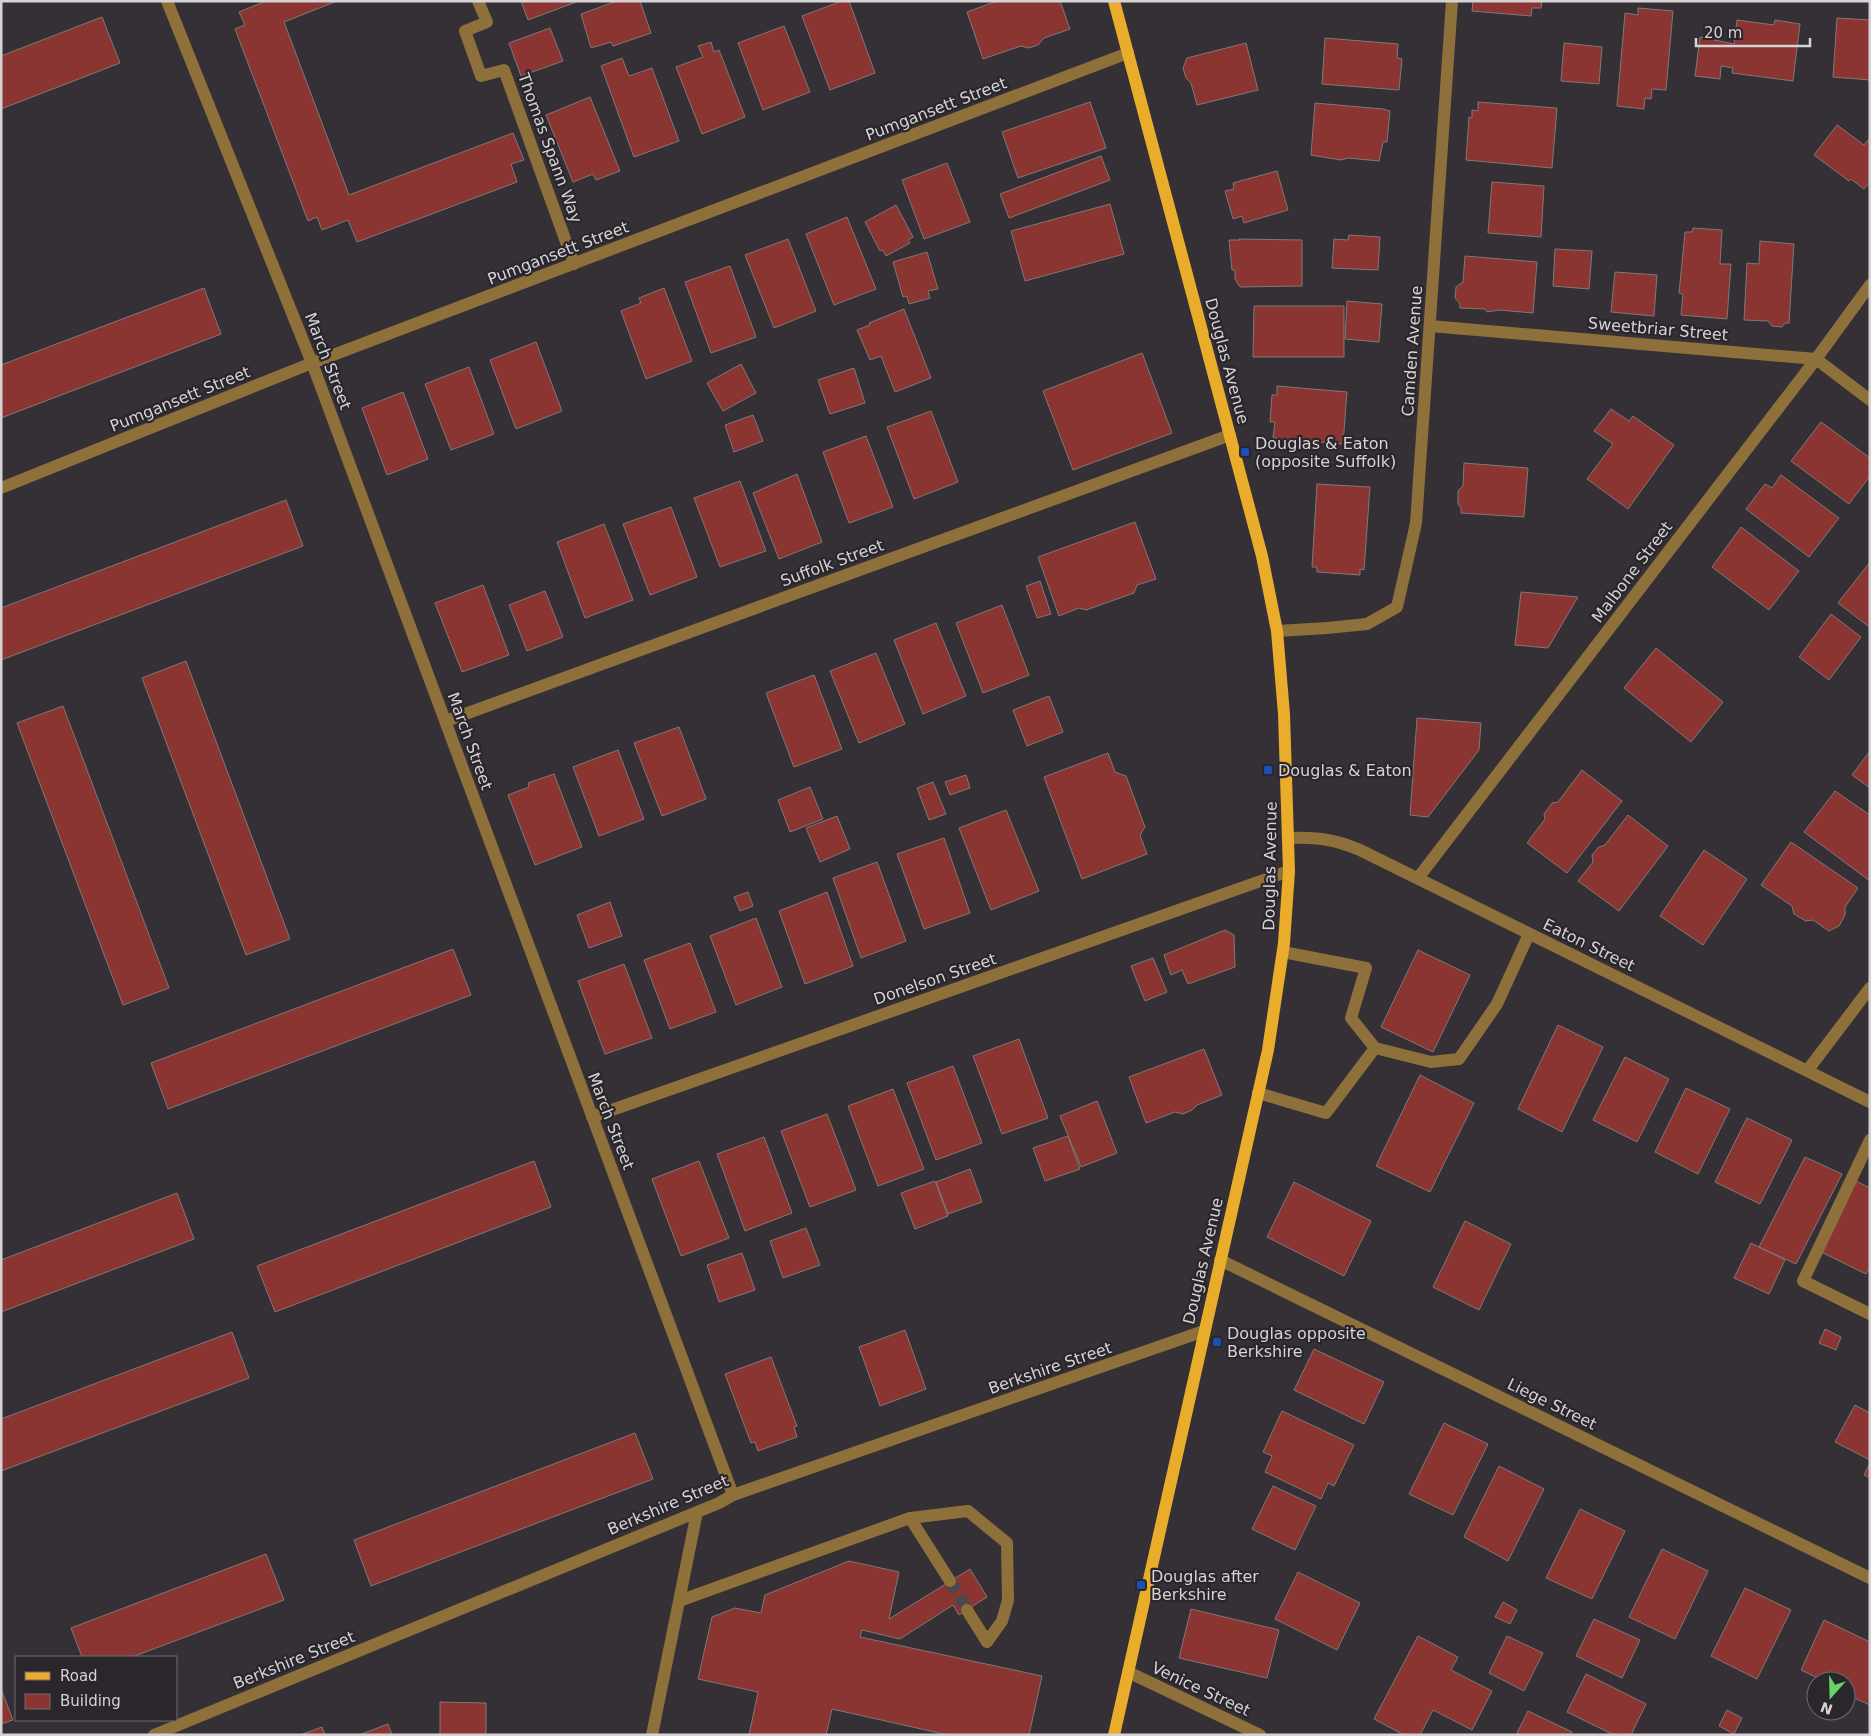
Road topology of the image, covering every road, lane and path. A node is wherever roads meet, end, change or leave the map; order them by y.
1 (167, 1) edge
2 (478, 1) edge
3 (1114, 1) edge
4 (1452, 1) edge
5 (1128, 53) junction
6 (574, 264) junction
7 (1870, 285) edge
8 (1430, 326) junction
9 (1816, 359) junction
10 (312, 363) junction
11 (1870, 400) edge
12 (1230, 435) junction
13 (1, 488) edge
14 (1277, 631) junction
15 (446, 721) junction
16 (1289, 838) junction
17 (1289, 871) junction
18 (1418, 878) junction
19 (1529, 934) junction
20 (1283, 952) junction
21 (1870, 988) edge
22 (1375, 1048) junction
23 (1807, 1071) junction
24 (1258, 1093) junction
25 (1870, 1102) edge
26 (592, 1117) junction
27 (1870, 1140) edge
28 (1220, 1260) junction
29 (1870, 1314) edge
30 (1204, 1331) junction
31 (733, 1495) junction
32 (697, 1512) junction
33 (910, 1518) junction
34 (1870, 1578) edge
35 (950, 1581) tunnel mouth
36 (679, 1602) junction
37 (967, 1610) tunnel mouth
38 (1128, 1672) junction
39 (154, 1735) edge
40 (652, 1735) edge
41 (1114, 1735) edge
42 (1260, 1735) edge

1 - 10 street, March Street
2 - 6 street, Thomas Spann Way
3 - 5 main road, Douglas Avenue
4 - 8 street, Camden Avenue
5 - 6 street, Pumgansett Street
5 - 12 main road, Douglas Avenue
6 - 10 street, Pumgansett Street
7 - 9 street, Malbone Street
8 - 9 street, Sweetbriar Street
8 - 14 street, Camden Avenue
9 - 11 street
9 - 18 street, Malbone Street
10 - 13 street, Pumgansett Street
10 - 15 street, March Street
12 - 14 main road, Douglas Avenue
12 - 15 street, Suffolk Street
14 - 16 main road, Douglas Avenue
15 - 26 street, March Street
16 - 17 main road, Douglas Avenue
16 - 18 street, Eaton Street
17 - 20 main road, Douglas Avenue
17 - 26 street, Donelson Street
18 - 19 street, Eaton Street
19 - 22 street
19 - 23 street, Eaton Street
20 - 22 street
20 - 24 main road, Douglas Avenue
21 - 23 street
22 - 24 street
23 - 25 street, Eaton Street
24 - 28 main road, Douglas Avenue
26 - 31 street, March Street
27 - 29 street
28 - 30 main road, Douglas Avenue
28 - 34 street, Liege Street
30 - 31 street, Berkshire Street
30 - 38 main road, Douglas Avenue
31 - 32 street, Berkshire Street
32 - 36 street
32 - 39 street, Berkshire Street
33 - 35 street
33 - 36 street
33 - 37 street
36 - 40 street
38 - 41 main road, Douglas Avenue
38 - 42 street, Venice Street

